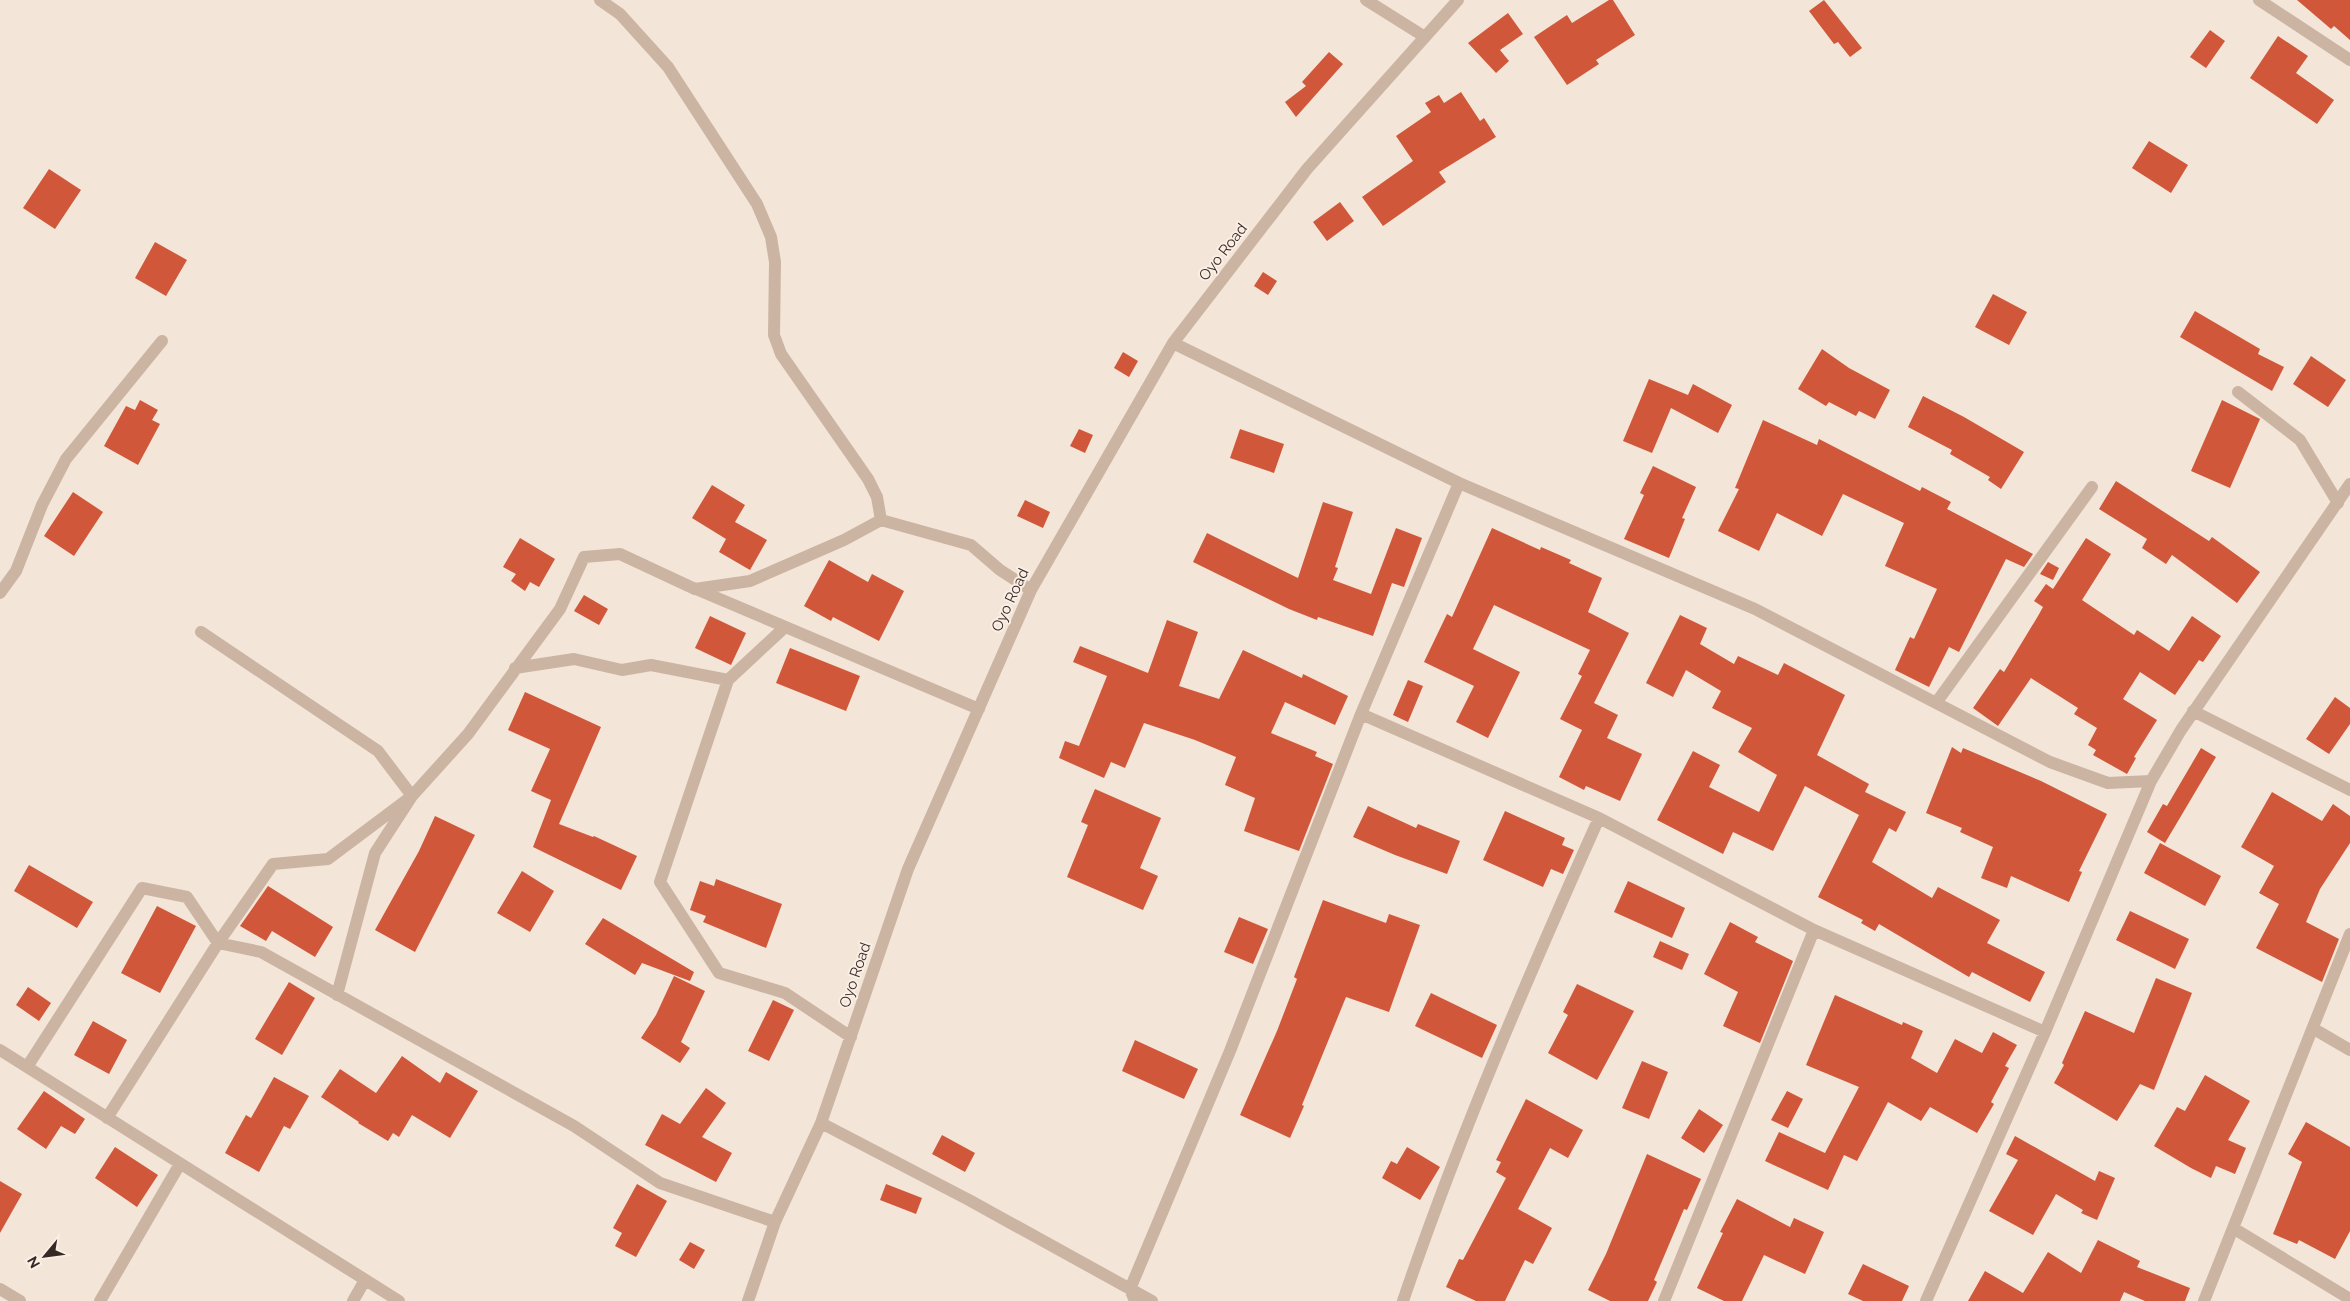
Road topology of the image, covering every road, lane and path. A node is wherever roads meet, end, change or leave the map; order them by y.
1 (600, 0) edge
2 (1366, 0) edge
3 (1458, 0) edge
4 (2258, 0) edge
5 (1425, 37) junction
6 (2350, 60) edge
7 (162, 341) dead end
8 (1173, 343) junction
9 (2238, 392) dead end
10 (1459, 483) junction
11 (2350, 484) edge
12 (2092, 487) dead end
13 (2338, 503) junction
14 (881, 520) junction
15 (695, 589) junction
16 (1031, 590) junction
17 (0, 593) edge
18 (785, 627) junction
19 (201, 632) dead end
20 (515, 668) junction
21 (728, 680) junction
22 (1936, 703) junction
23 (979, 709) junction
24 (2194, 711) junction
25 (1362, 714) junction
26 (2151, 781) junction
27 (2350, 790) edge
28 (412, 796) junction
29 (1599, 818) junction
30 (1814, 930) junction
31 (2350, 934) edge
32 (218, 943) junction
33 (338, 994) junction
34 (2314, 1029) junction
35 (2045, 1032) junction
36 (851, 1037) junction
37 (0, 1050) edge
38 (2350, 1050) edge
39 (28, 1067) junction
40 (108, 1118) junction
41 (821, 1123) junction
42 (184, 1169) junction
43 (775, 1222) junction
44 (2233, 1228) junction
45 (365, 1280) junction
46 (0, 1289) edge
47 (1132, 1295) edge
48 (2350, 1299) edge
49 (20, 1301) edge
50 (100, 1301) edge
51 (353, 1301) edge
52 (399, 1301) edge
53 (748, 1301) edge
54 (1152, 1301) edge
55 (1403, 1301) edge
56 (1664, 1301) edge
57 (1926, 1301) edge
58 (2204, 1301) edge

1 - 14 street
2 - 5 street
3 - 5 street, Oyo Road
4 - 6 street
5 - 8 street, Oyo Road
7 - 17 street
8 - 10 street
8 - 16 street, Oyo Road
9 - 13 street
10 - 22 street
10 - 25 street
11 - 13 street
12 - 22 street
13 - 24 street
14 - 15 street
14 - 16 street
15 - 18 street
15 - 20 street
16 - 23 street, Oyo Road
18 - 21 street
18 - 23 street
19 - 28 street
20 - 21 street
20 - 28 street
21 - 36 street
22 - 26 street
23 - 36 street, Oyo Road
24 - 26 street
24 - 27 street
25 - 29 street
25 - 47 street
26 - 35 street
28 - 32 street
28 - 33 street
29 - 30 street
29 - 55 street
30 - 35 street
30 - 56 street
31 - 34 street
32 - 33 street
32 - 39 street
32 - 40 street
33 - 43 street
34 - 38 street
34 - 44 street
35 - 57 street
36 - 41 street, Oyo Road
37 - 39 street
39 - 40 street
40 - 42 street
41 - 43 street, Oyo Road
41 - 47 street
42 - 45 street
42 - 50 street
43 - 53 street, Oyo Road
44 - 48 street
44 - 58 street
45 - 51 street
45 - 52 street
46 - 49 street
47 - 54 street

